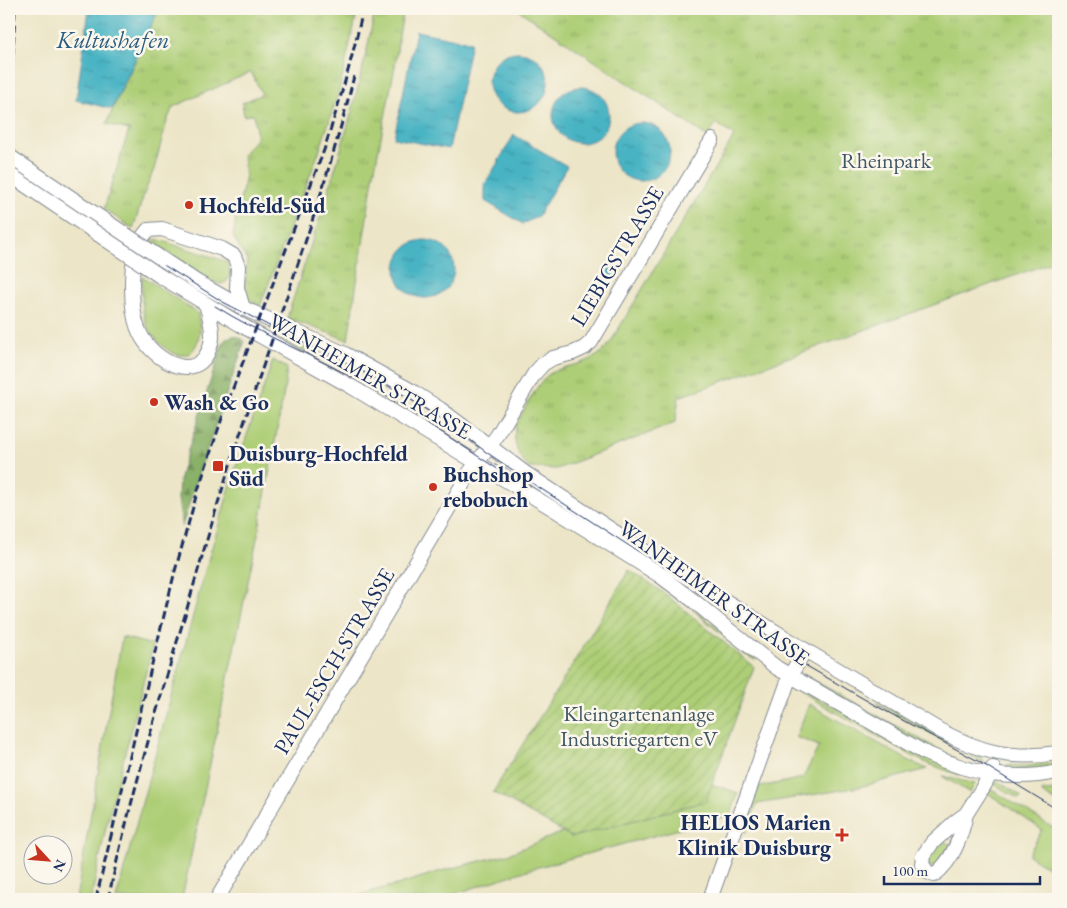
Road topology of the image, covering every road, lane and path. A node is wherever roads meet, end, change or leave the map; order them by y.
1 (712, 140) dead end
2 (9, 156) edge
3 (9, 174) edge
4 (237, 277) junction
5 (215, 292) junction
6 (206, 304) junction
7 (243, 308) junction
8 (241, 325) junction
9 (212, 337) junction
10 (490, 446) junction
11 (478, 463) junction
12 (804, 650) junction
13 (790, 676) junction
14 (1058, 753) edge
15 (996, 754) junction
16 (1058, 772) edge
17 (991, 774) junction
18 (966, 814) dead end
19 (217, 899) edge
20 (710, 899) edge

1 - 10 street, LIEBIGSTRASSE
2 - 5 street, WANHEIMER STRASSE, bridge
3 - 6 street, WANHEIMER STRASSE, bridge
4 - 5 street
4 - 7 street, WANHEIMER STRASSE
4 - 9 street, WANHEIMER STRASSE
5 - 7 street, WANHEIMER STRASSE
6 - 8 street, WANHEIMER STRASSE
6 - 9 street
7 - 10 street, WANHEIMER STRASSE
8 - 9 street
8 - 11 street, WANHEIMER STRASSE
10 - 11 street, PAUL-ESCH-STRASSE
10 - 12 street, WANHEIMER STRASSE
11 - 13 street, WANHEIMER STRASSE
11 - 19 street, PAUL-ESCH-STRASSE
12 - 13 street
12 - 15 street, WANHEIMER STRASSE
13 - 17 street, WANHEIMER STRASSE
13 - 20 street
14 - 15 street, WANHEIMER STRASSE
15 - 17 street
16 - 17 street, WANHEIMER STRASSE
17 - 18 street

